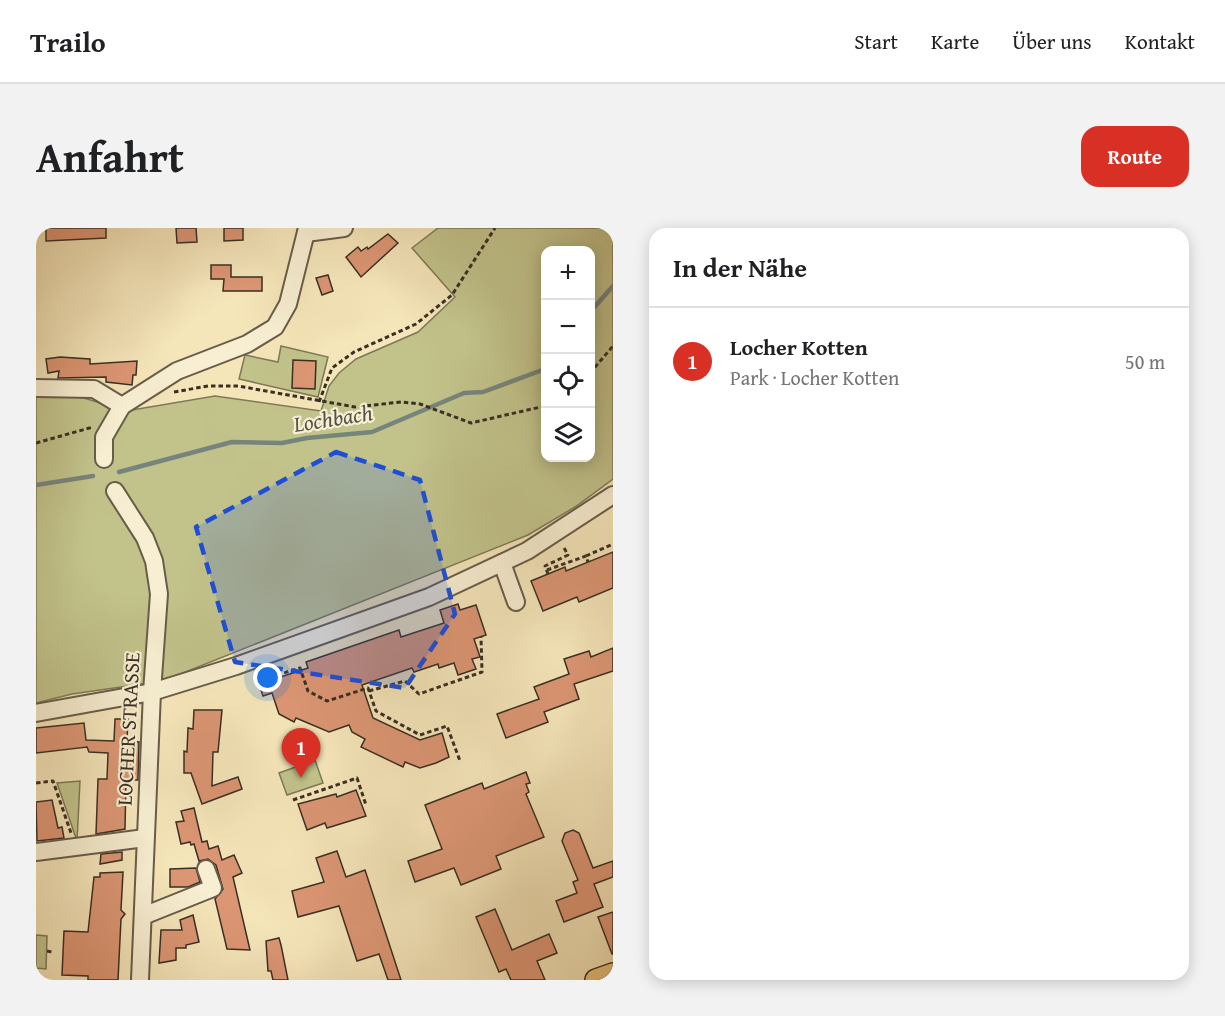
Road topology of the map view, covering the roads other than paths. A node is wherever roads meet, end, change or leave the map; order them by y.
1 (344, 228) edge
2 (307, 230) edge
3 (36, 388) edge
4 (122, 406) junction
5 (104, 459) dead end
6 (115, 491) dead end
7 (613, 495) edge
8 (502, 563) junction
9 (516, 602) dead end
10 (152, 692) junction
11 (36, 713) edge
12 (146, 838) junction
13 (36, 852) edge
14 (206, 869) dead end
15 (142, 916) junction
16 (613, 974) edge
17 (140, 980) edge
18 (596, 980) edge

1 - 2 street
2 - 4 street
3 - 4 street
4 - 5 street
6 - 10 street, LOCHER STRASSE
7 - 8 street
8 - 9 street
8 - 10 street
10 - 11 street
10 - 12 street, LOCHER STRASSE
12 - 13 street
12 - 15 street, LOCHER STRASSE
14 - 15 street
15 - 17 street, LOCHER STRASSE
16 - 18 main road

